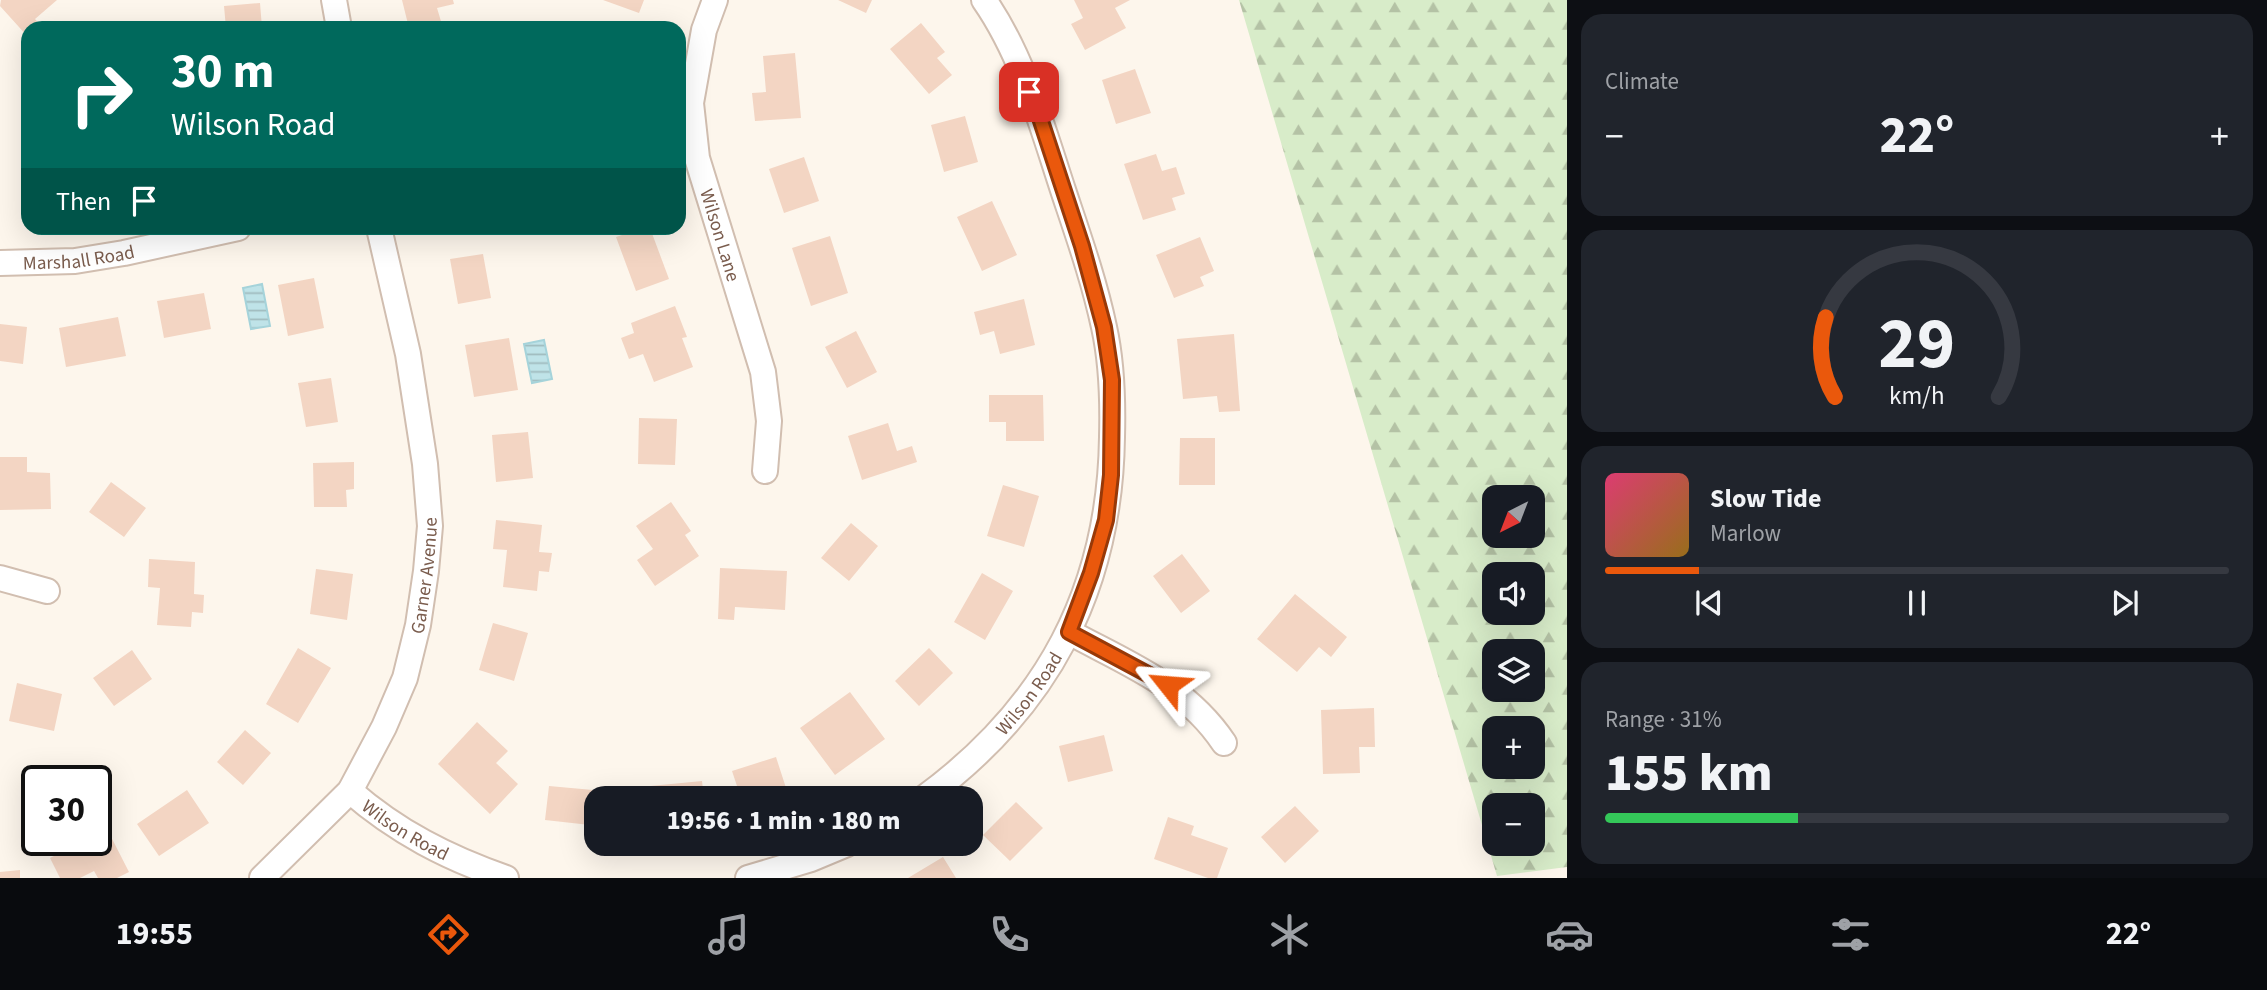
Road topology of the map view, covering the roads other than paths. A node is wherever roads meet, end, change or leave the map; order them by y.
1 (334, 0) edge
2 (715, 0) edge
3 (984, 0) edge
4 (338, 21) edge
5 (204, 235) edge
6 (381, 235) edge
7 (0, 263) edge
8 (765, 471) dead end
9 (0, 578) edge
10 (47, 591) dead end
11 (1069, 632) junction
12 (1224, 743) dead end
13 (941, 786) edge
14 (350, 791) junction
15 (818, 856) edge
16 (262, 878) edge
17 (506, 878) edge
18 (748, 878) edge

1 - 4 street
2 - 8 street, Wilson Lane
3 - 11 street, Wilson Road
5 - 7 street, Marshall Road
6 - 14 street, Garner Avenue
9 - 10 street
11 - 12 street
11 - 13 street, Wilson Road
14 - 16 street, Garner Avenue
14 - 17 street, Wilson Road
15 - 18 street

